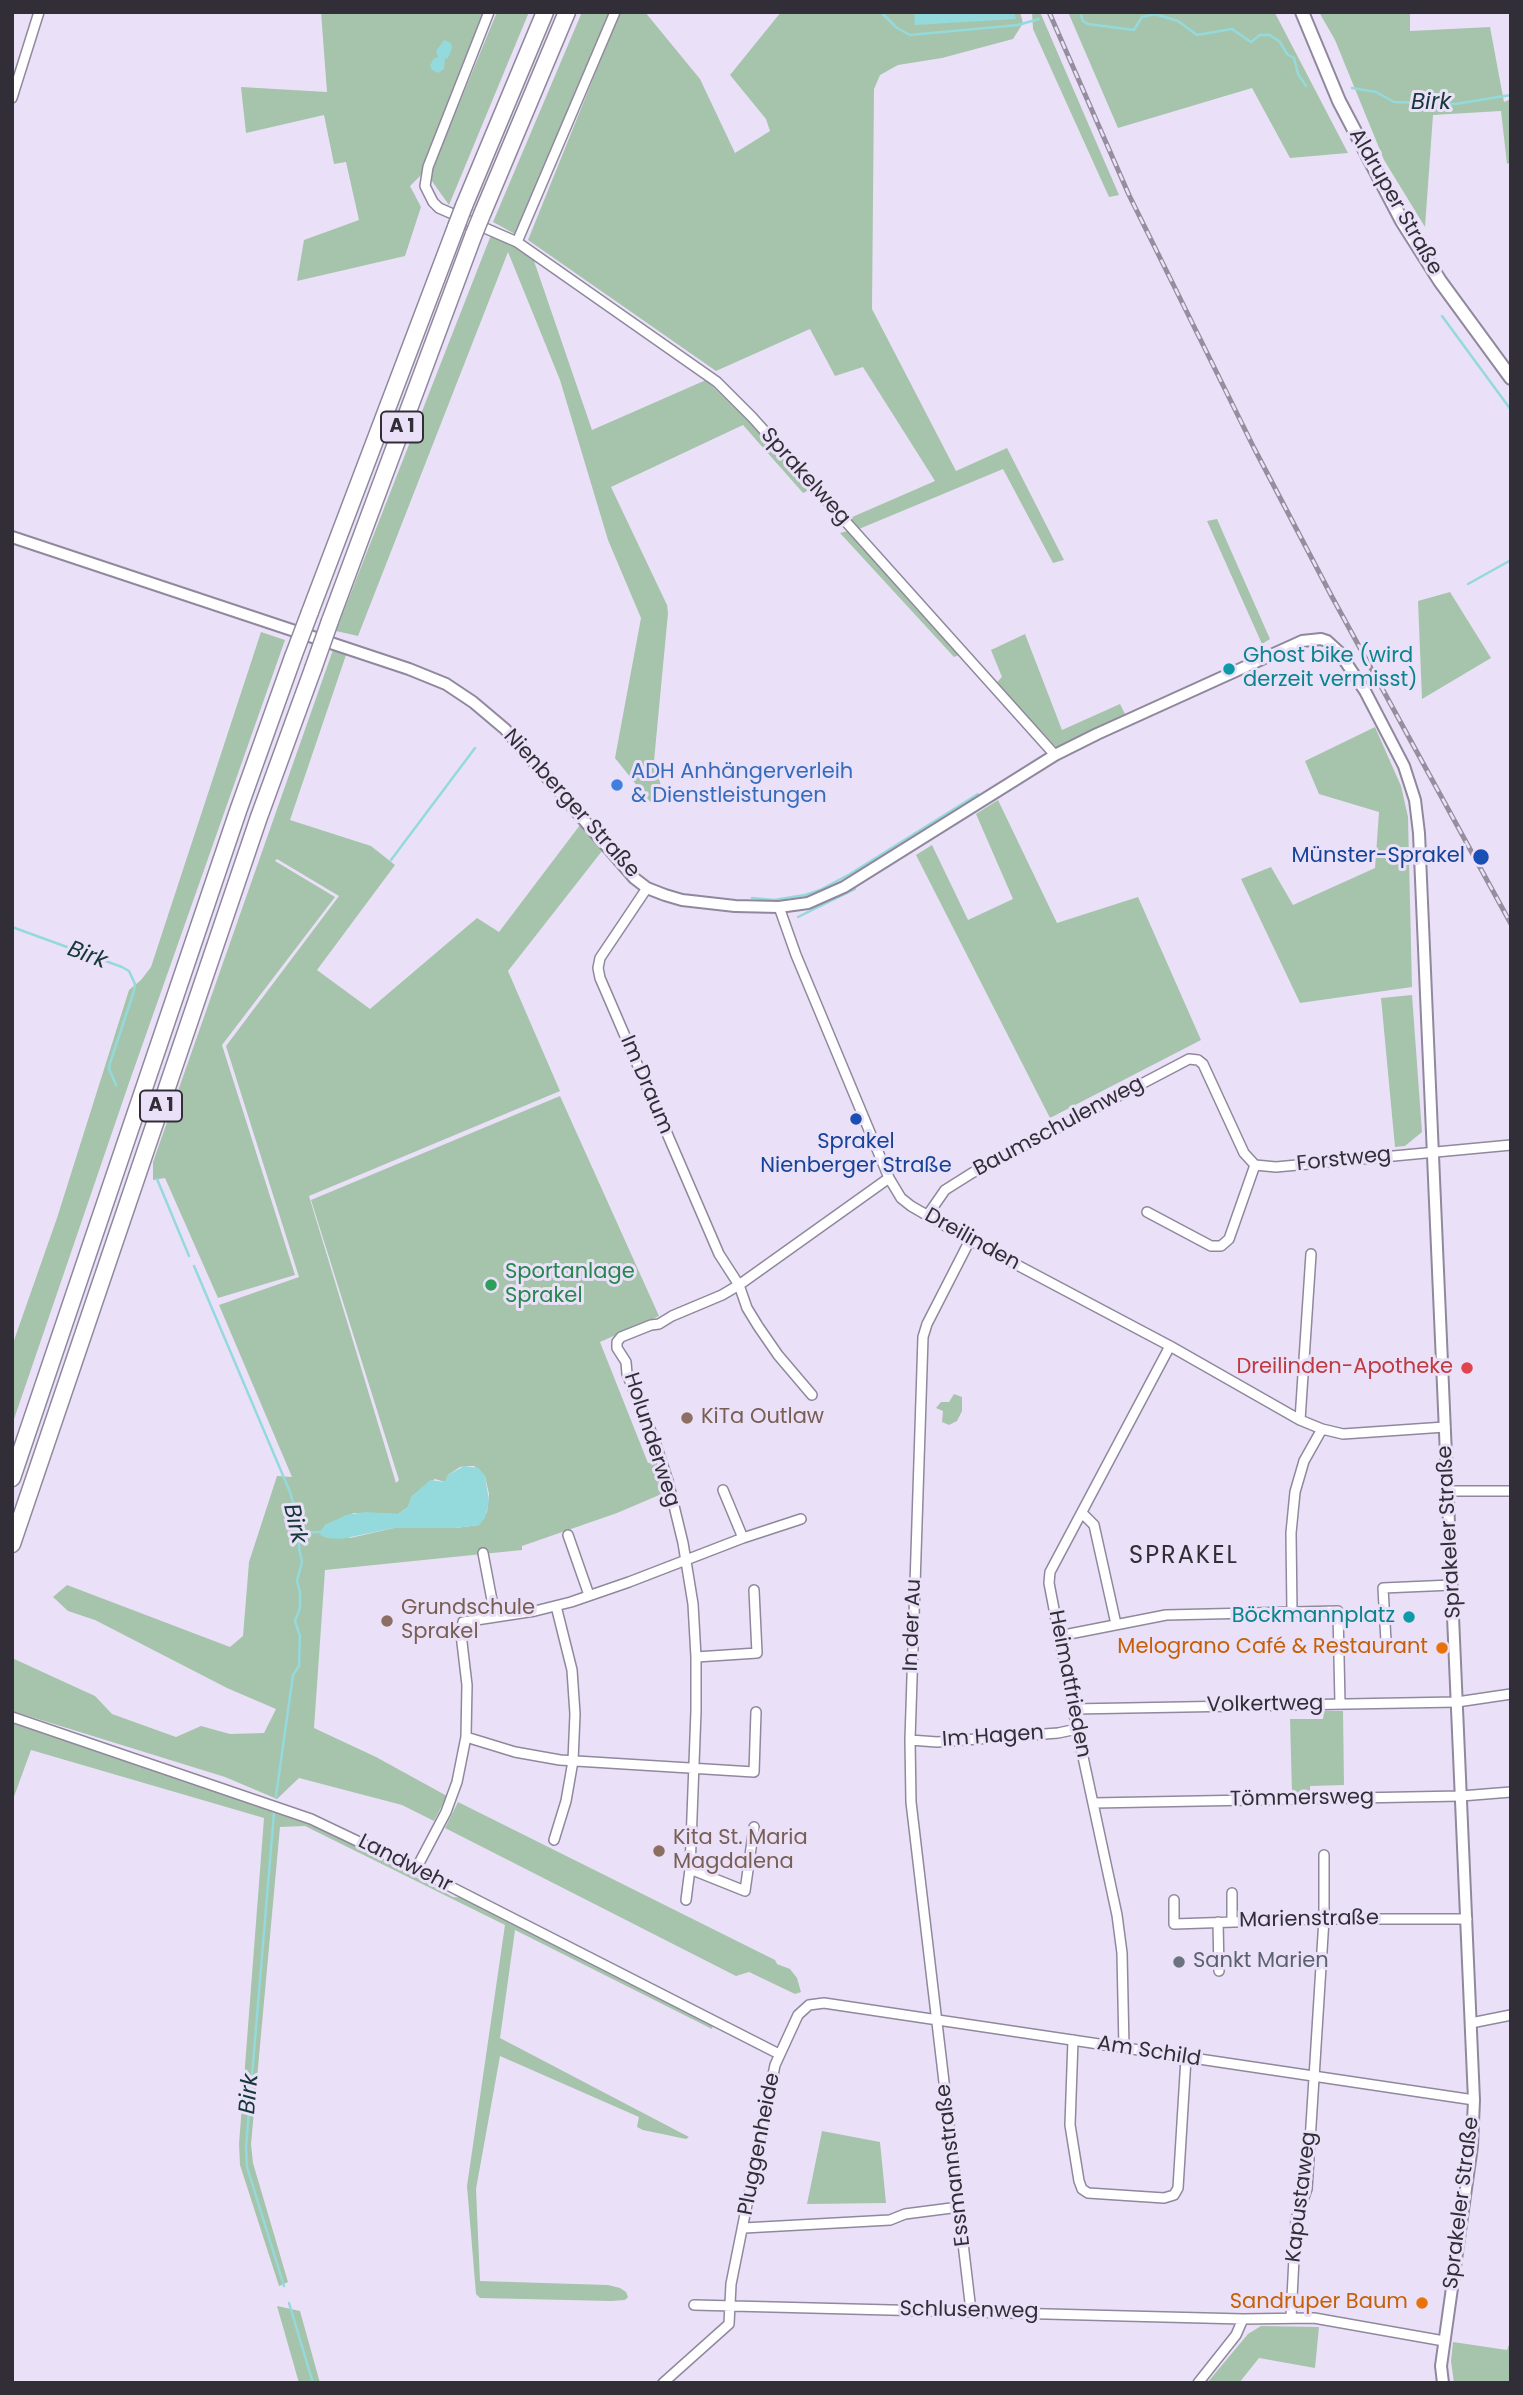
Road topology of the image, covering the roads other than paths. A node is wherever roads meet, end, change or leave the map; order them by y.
1 (40, 12) edge
2 (489, 12) edge
3 (545, 12) edge
4 (567, 12) edge
5 (615, 12) edge
6 (1303, 12) edge
7 (12, 98) edge
8 (517, 242) junction
9 (1511, 378) edge
10 (12, 537) edge
11 (1365, 691) joint
12 (1055, 755) junction
13 (647, 888) junction
14 (779, 907) junction
15 (1511, 1145) edge
16 (1434, 1151) junction
17 (1255, 1165) junction
18 (889, 1178) junction
19 (1147, 1212) dead end
20 (927, 1216) junction
21 (970, 1240) junction
22 (1311, 1254) dead end
23 (739, 1285) junction
24 (1170, 1346) junction
25 (812, 1395) dead end
26 (1300, 1420) junction
27 (1445, 1427) junction
28 (1322, 1429) junction
29 (12, 1478) edge
30 (723, 1490) dead end
31 (1448, 1491) junction
32 (1511, 1491) edge
33 (1083, 1514) junction
34 (801, 1519) dead end
35 (569, 1535) dead end
36 (743, 1538) junction
37 (12, 1544) edge
38 (483, 1553) dead end
39 (686, 1560) junction
40 (1452, 1585) junction
41 (754, 1590) dead end
42 (589, 1595) junction
43 (556, 1606) junction
44 (1292, 1612) junction
45 (495, 1616) junction
46 (1116, 1624) junction
47 (1059, 1636) junction
48 (1386, 1641) dead end
49 (696, 1657) junction
50 (1511, 1694) edge
51 (1457, 1702) junction
52 (1340, 1704) junction
53 (1073, 1709) junction
54 (756, 1712) dead end
55 (12, 1717) edge
56 (1077, 1729) junction
57 (466, 1737) junction
58 (910, 1740) junction
59 (573, 1761) junction
60 (694, 1768) junction
61 (1511, 1792) edge
62 (1461, 1796) junction
63 (1094, 1803) junction
64 (754, 1827) dead end
65 (554, 1840) dead end
66 (1324, 1855) dead end
67 (416, 1869) junction
68 (690, 1869) junction
69 (1232, 1893) dead end
70 (686, 1899) dead end
71 (1174, 1900) dead end
72 (1324, 1919) junction
73 (1467, 1919) junction
74 (1232, 1922) junction
75 (1218, 1923) junction
76 (1219, 1971) dead end
77 (824, 2003) joint
78 (1511, 2015) edge
79 (937, 2020) junction
80 (1471, 2023) junction
81 (1073, 2040) junction
82 (1124, 2048) junction
83 (779, 2054) junction
84 (1186, 2057) junction
85 (1314, 2076) junction
86 (1474, 2100) junction
87 (959, 2207) junction
88 (744, 2228) junction
89 (694, 2305) dead end
90 (731, 2307) junction
91 (971, 2311) junction
92 (1291, 2317) junction
93 (1243, 2319) junction
94 (1444, 2340) junction
95 (663, 2383) edge
96 (1198, 2383) edge
97 (1443, 2383) edge

1 - 7 street
2 - 8 street, Sprakelweg
3 - 29 highway, A 1, bridge
4 - 37 highway, A 1, bridge
5 - 8 street
6 - 9 main road, Aldruper Straße
8 - 12 street, Sprakelweg
10 - 13 street, Nienberger Straße
11 - 12 street, Nienberger Straße
11 - 16 street, Sprakeler Straße
12 - 14 street, Nienberger Straße
13 - 14 street, Nienberger Straße
13 - 23 street, Im Draum
14 - 18 street, Dreilinden
15 - 16 street, Forstweg
16 - 17 street, Forstweg
16 - 27 street, Sprakeler Straße
17 - 19 street
17 - 20 street, Baumschulenweg
18 - 20 street, Dreilinden
18 - 23 street
20 - 21 street, Dreilinden
21 - 24 street, Dreilinden
21 - 58 street, In der Au
22 - 26 street
23 - 25 street, Im Draum
23 - 39 street, Holunderweg
24 - 26 street, Dreilinden
24 - 33 street, Heimatfrieden
26 - 28 street, Dreilinden
27 - 28 street, Dreilinden
27 - 31 street, Sprakeler Straße
28 - 44 street
30 - 36 street
31 - 32 street
31 - 40 street, Sprakeler Straße
33 - 46 street
33 - 47 street, Heimatfrieden
34 - 36 street
35 - 42 street
36 - 39 street
38 - 45 street
39 - 42 street
39 - 49 street, Holunderweg
40 - 48 street
40 - 51 street, Sprakeler Straße
41 - 49 street
42 - 43 street
43 - 45 street
43 - 59 street
44 - 46 street
44 - 52 street
45 - 57 street
46 - 47 street
47 - 53 street, Heimatfrieden
49 - 60 street, Holunderweg
50 - 51 street, Volkertweg
51 - 52 street, Volkertweg
51 - 62 street, Sprakeler Straße
52 - 53 street, Volkertweg
53 - 56 street, Heimatfrieden
54 - 60 street
55 - 67 street, Landwehr
56 - 58 street, Im Hagen
56 - 63 street, Heimatfrieden
57 - 59 street
57 - 67 street
58 - 79 street, In der Au
59 - 60 street
59 - 65 street
60 - 68 street, Holunderweg
61 - 62 street, Tömmersweg
62 - 63 street, Tömmersweg
62 - 73 street, Sprakeler Straße
63 - 82 street, Heimatfrieden
64 - 68 street
66 - 72 street, Kapustaweg
67 - 83 street, Landwehr
68 - 70 street, Holunderweg
69 - 74 street
71 - 75 street, Marienstraße
72 - 73 street, Marienstraße
72 - 74 street, Marienstraße
72 - 85 street, Kapustaweg
73 - 80 street, Sprakeler Straße
74 - 75 street, Marienstraße
75 - 76 street
77 - 79 street, Am Schild
77 - 83 street, Pluggenheide
78 - 80 street
79 - 81 street, Am Schild
79 - 87 street, Essmannstraße
80 - 86 street, Sprakeler Straße
81 - 82 street, Am Schild
81 - 84 street
82 - 84 street, Am Schild
83 - 88 street, Pluggenheide
84 - 85 street, Am Schild
85 - 86 street, Am Schild
85 - 92 street, Kapustaweg
86 - 94 street, Sprakeler Straße
87 - 88 street
87 - 91 street, Essmannstraße
88 - 90 street, Pluggenheide
89 - 90 street, Schlusenweg
90 - 91 street, Schlusenweg
90 - 95 street
91 - 93 street, Schlusenweg
92 - 93 street, Schlusenweg
92 - 94 street, Schlusenweg
93 - 96 street
94 - 97 street, Sprakeler Straße

